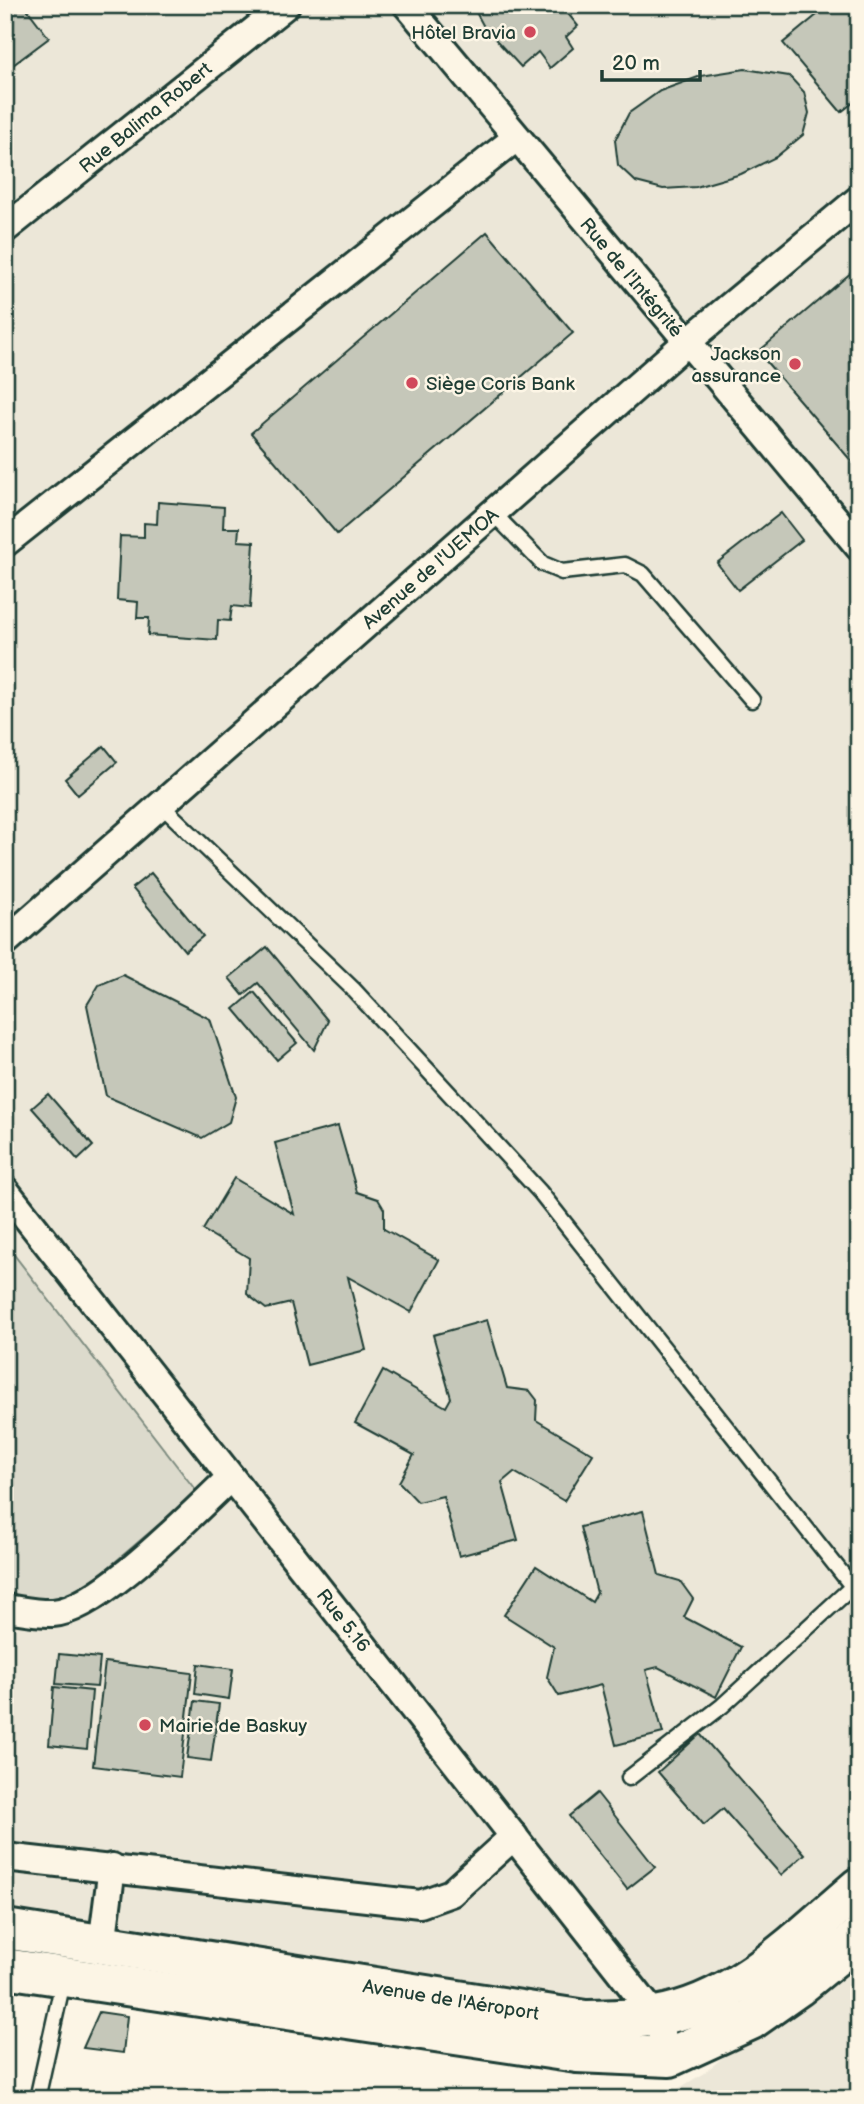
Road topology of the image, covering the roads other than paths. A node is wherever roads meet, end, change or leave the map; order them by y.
1 (286, 5) edge
2 (407, 5) edge
3 (516, 138) junction
4 (859, 198) edge
5 (5, 229) edge
6 (687, 342) junction
7 (493, 513) junction
8 (857, 539) edge
9 (5, 543) edge
10 (752, 700) dead end
11 (162, 805) junction
12 (5, 942) edge
13 (5, 1190) edge
14 (231, 1477) junction
15 (856, 1591) edge
16 (5, 1608) edge
17 (629, 1778) dead end
18 (514, 1836) junction
19 (5, 1857) edge
20 (112, 1867) junction
21 (859, 1887) edge
22 (5, 1929) edge
23 (859, 1937) edge
24 (86, 1942) junction
25 (5, 1968) edge
26 (64, 1977) junction
27 (655, 2016) junction
28 (670, 2057) junction
29 (37, 2099) edge

1 - 5 street, Rue Balima Robert
2 - 3 street, Rue de l'Intégrité
3 - 6 street, Rue de l'Intégrité
3 - 9 street
4 - 6 street, Avenue de l'UEMOA
6 - 7 street, Avenue de l'UEMOA
6 - 8 street, Rue de l'Intégrité
7 - 10 lane
7 - 11 street, Avenue de l'UEMOA
11 - 12 street, Avenue de l'UEMOA
11 - 15 lane
13 - 14 street, Rue 5.16
14 - 16 street
14 - 18 street, Rue 5.16
15 - 17 lane
18 - 20 street
18 - 27 street, Rue 5.16
19 - 20 street
20 - 24 street
21 - 27 main road, Avenue de l'Aéroport
22 - 24 main road, Avenue de l'Aéroport
23 - 28 main road, Avenue de l'Aéroport
24 - 26 main road
24 - 27 main road, Avenue de l'Aéroport
25 - 26 main road, Avenue de l'Aéroport
26 - 28 main road, Avenue de l'Aéroport
26 - 29 lane
27 - 28 street, Rue 5.16

